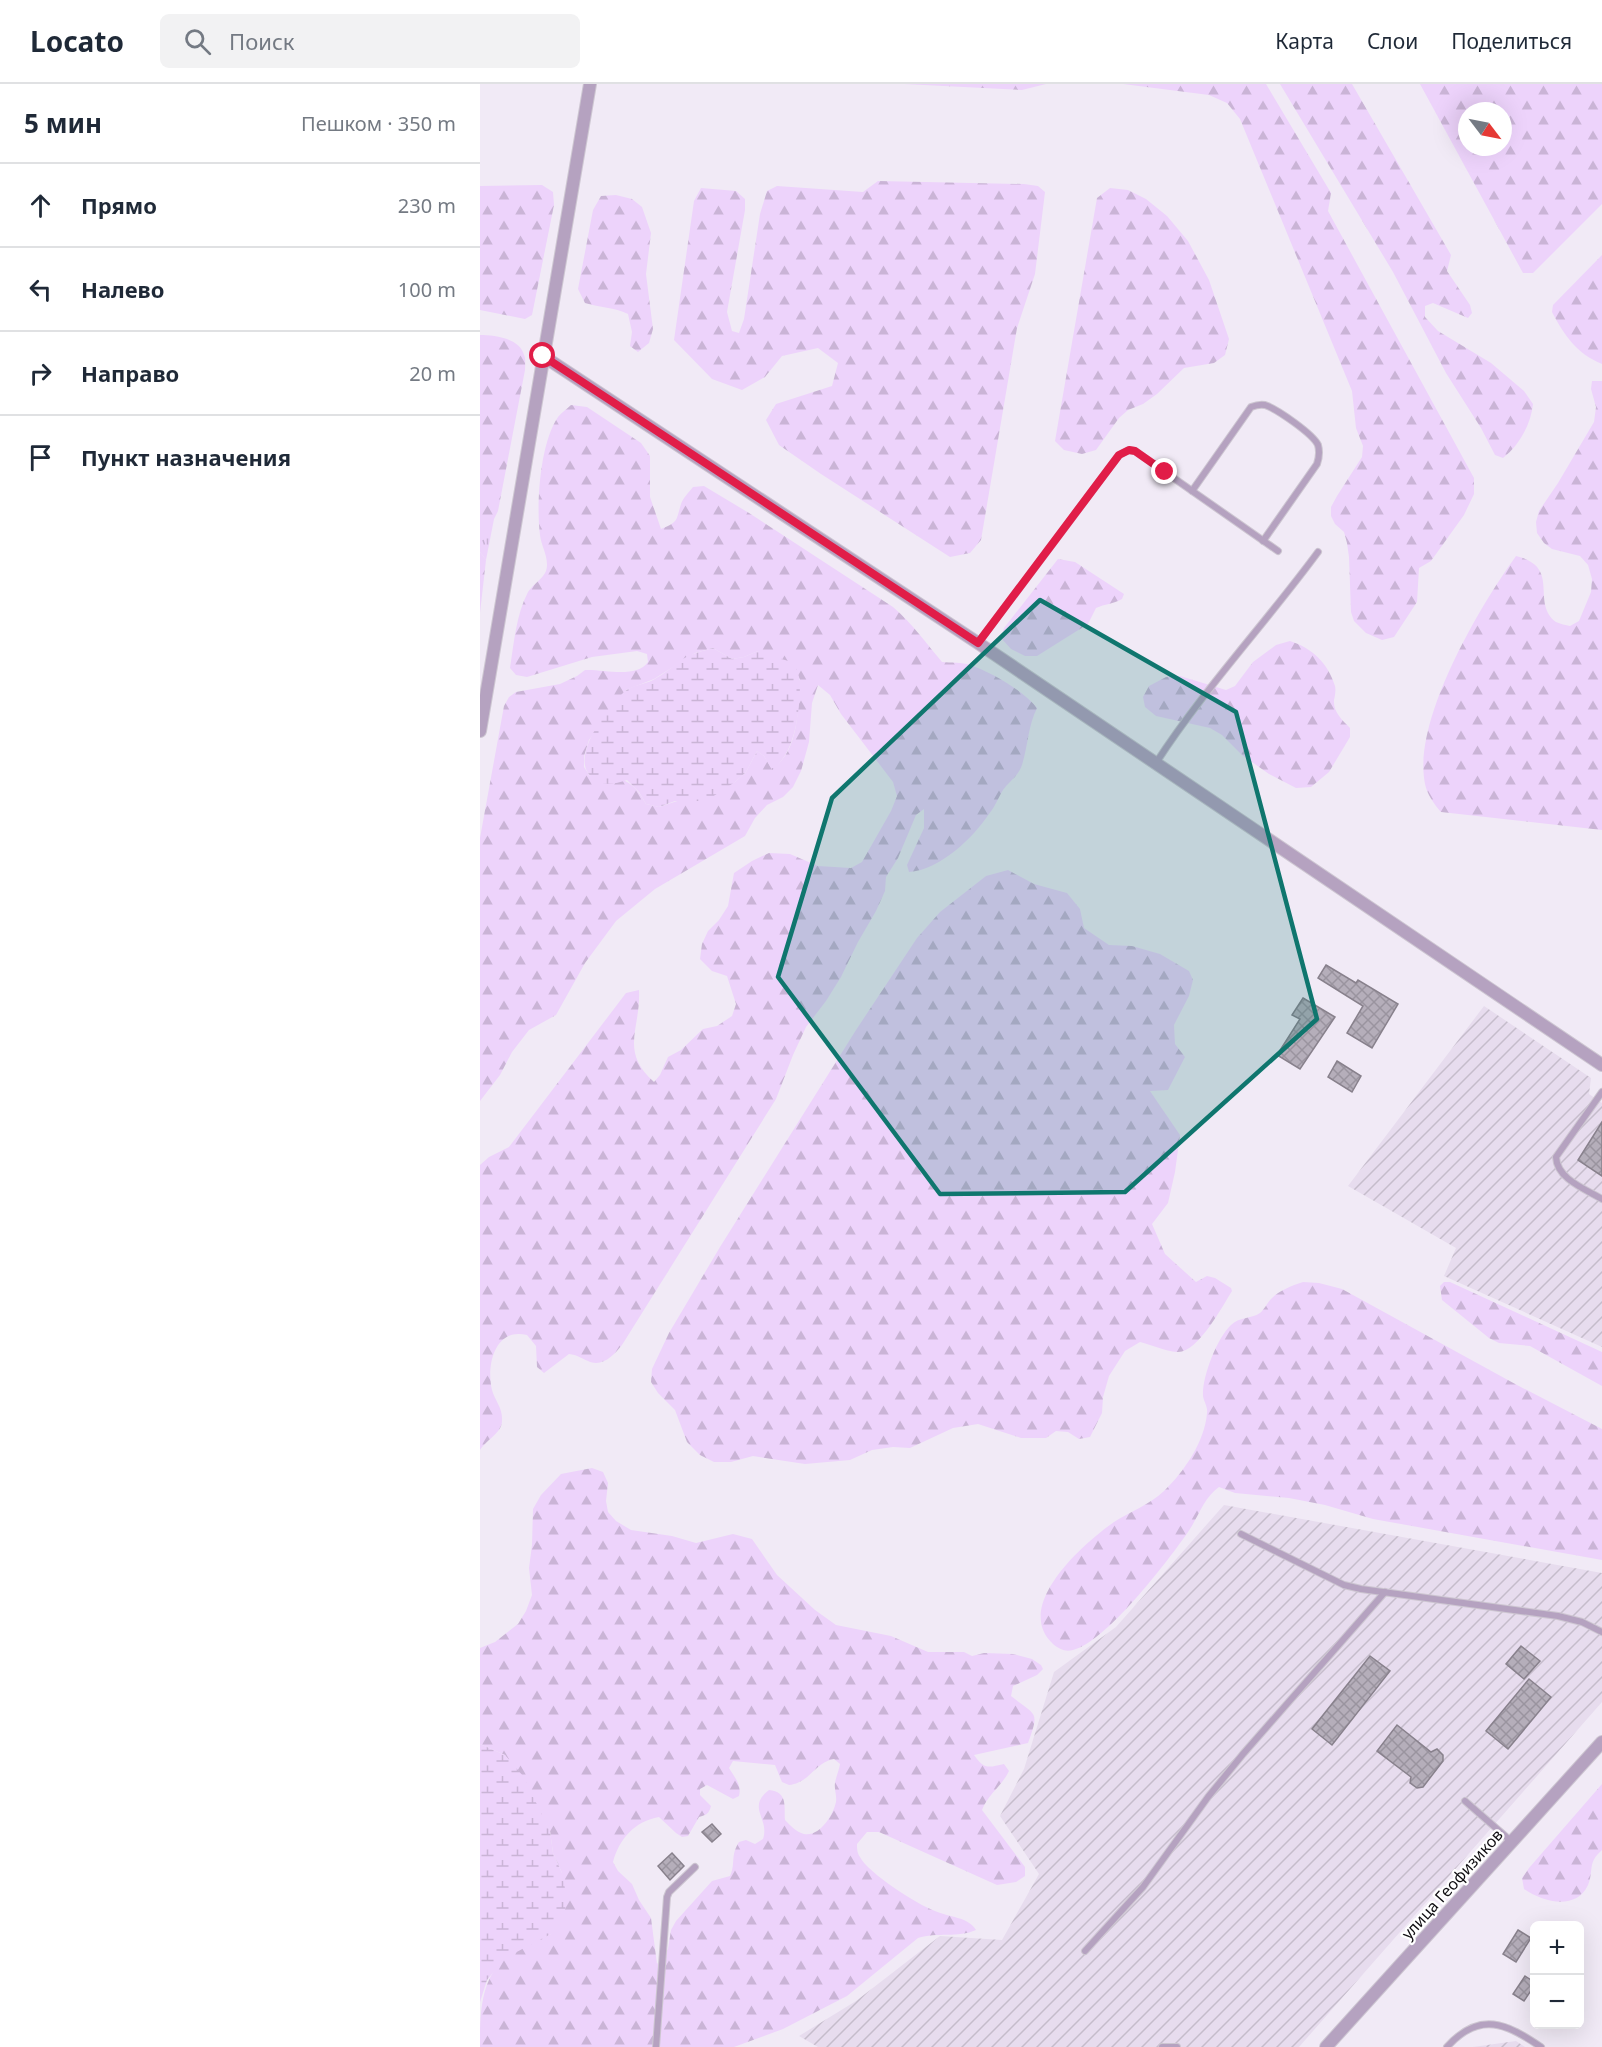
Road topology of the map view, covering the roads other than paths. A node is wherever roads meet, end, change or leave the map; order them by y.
1 (590, 84) edge
2 (543, 356) junction
3 (1192, 490) junction
4 (1263, 541) junction
5 (1278, 551) dead end
6 (1318, 552) dead end
7 (978, 643) junction
8 (480, 731) edge
9 (1156, 763) junction
10 (1602, 1065) edge
11 (1602, 1092) edge
12 (1602, 1199) edge
13 (1241, 1534) dead end
14 (1385, 1592) junction
15 (1602, 1632) edge
16 (1602, 1742) edge
17 (1465, 1801) dead end
18 (1512, 1842) junction
19 (695, 1867) dead end
20 (1085, 1952) dead end
21 (656, 2047) edge
22 (1162, 2047) edge
23 (1177, 2047) edge
24 (1326, 2047) edge
25 (1447, 2047) edge
26 (1541, 2047) edge

1 - 2 street
2 - 7 street
2 - 8 street
3 - 4 lane
3 - 4 lane
3 - 7 lane
4 - 5 lane
6 - 9 lane
7 - 9 street
9 - 10 street
11 - 12 lane
13 - 14 lane
14 - 15 lane
14 - 20 lane
16 - 18 street, улица Геофизиков
17 - 18 lane
18 - 24 street, улица Геофизиков
19 - 21 lane
22 - 23 lane
25 - 26 lane

